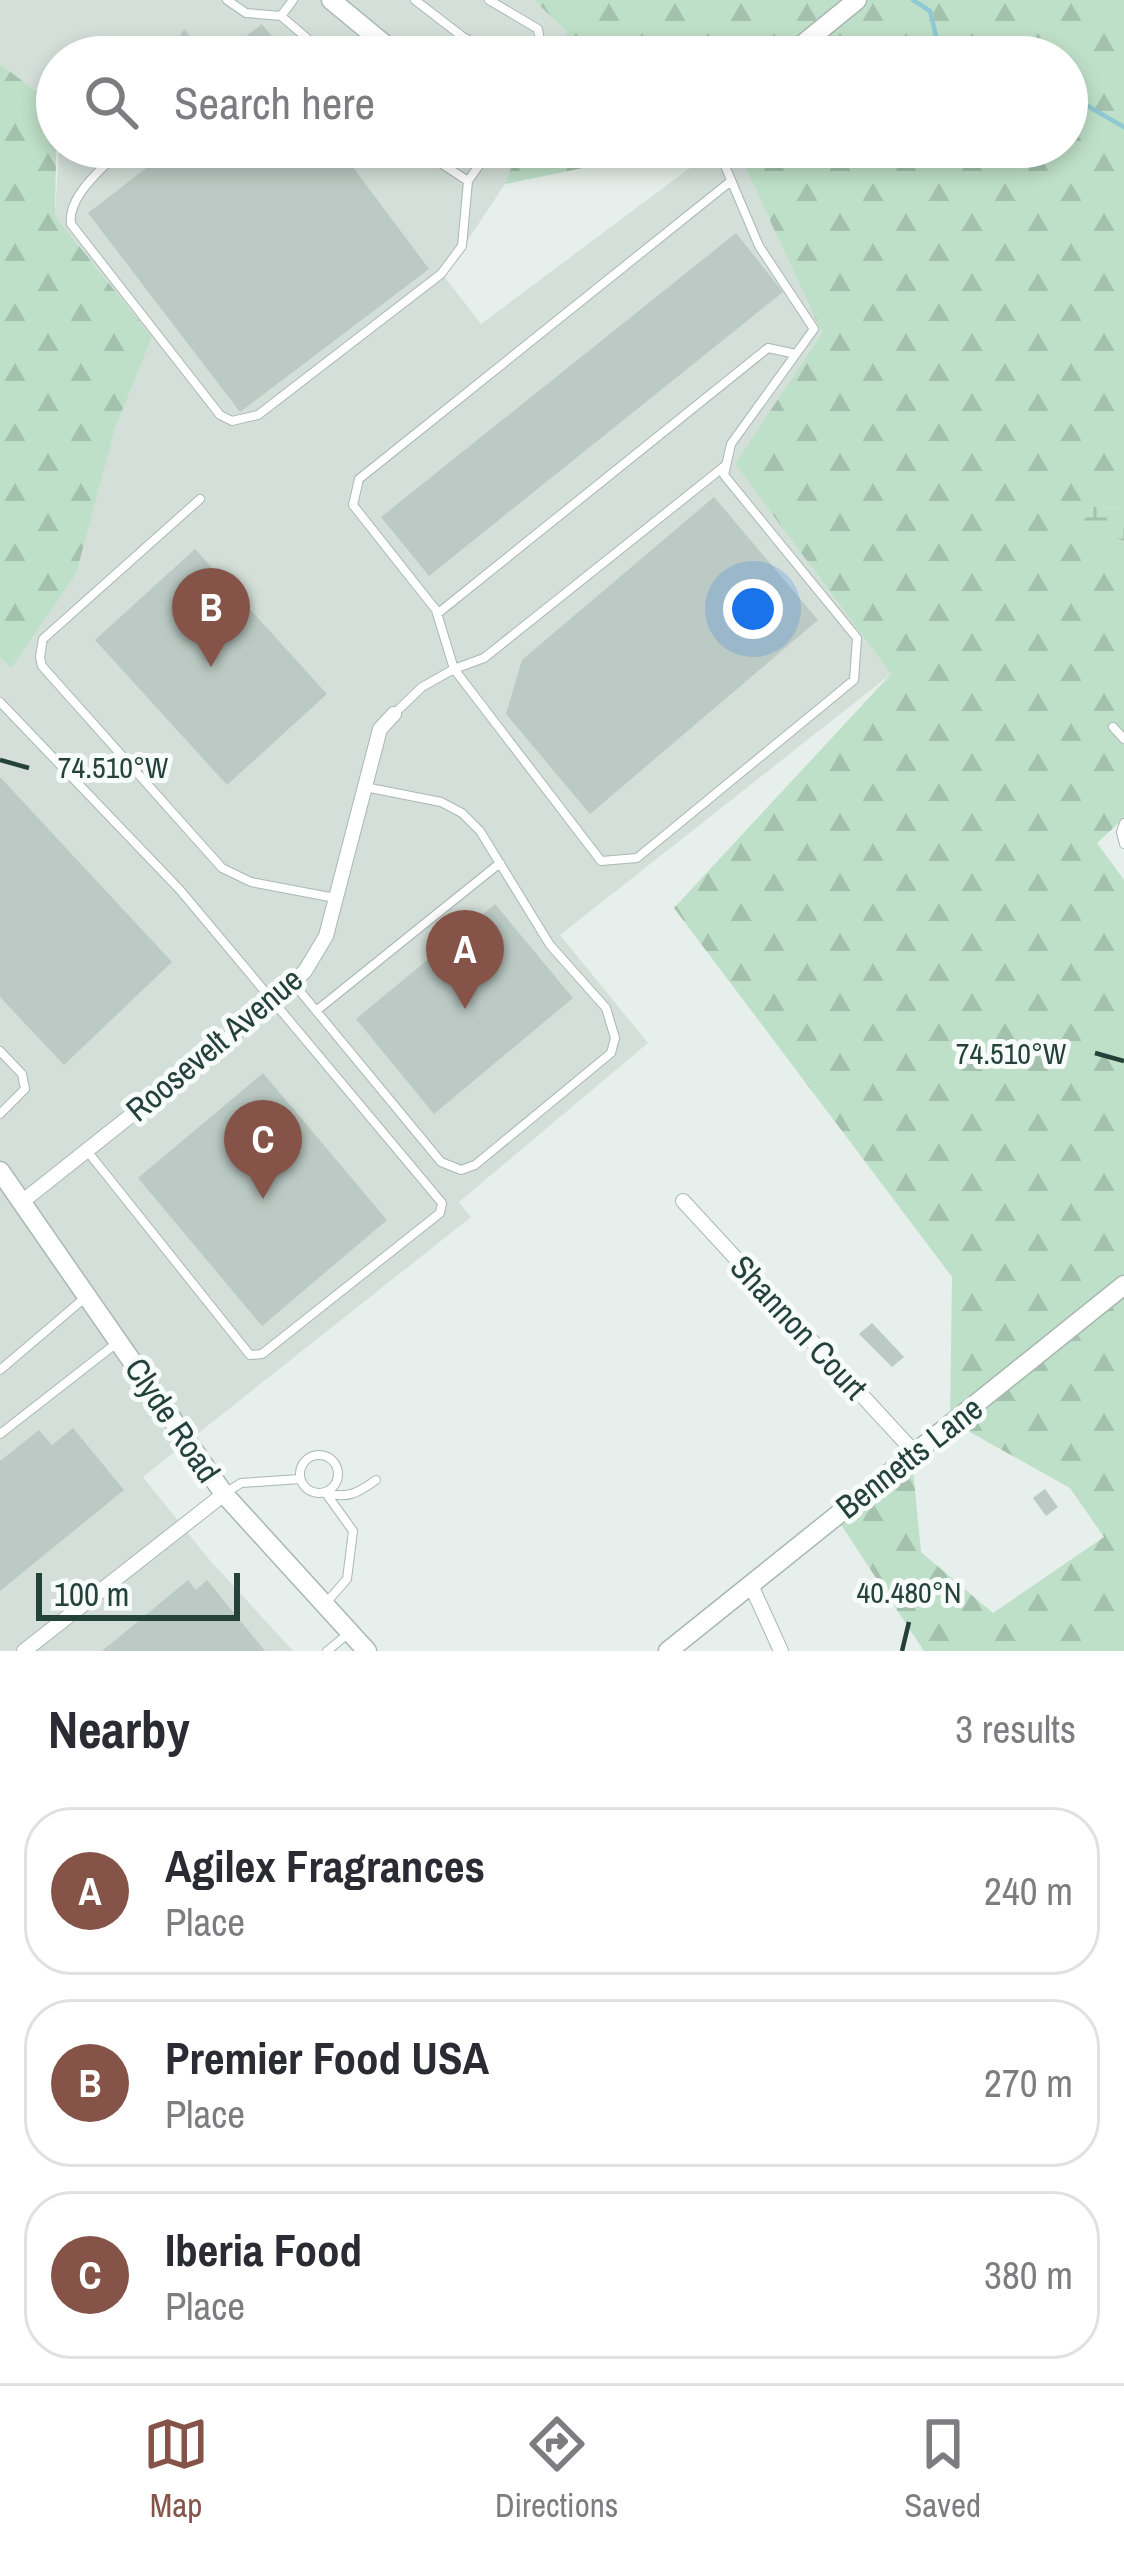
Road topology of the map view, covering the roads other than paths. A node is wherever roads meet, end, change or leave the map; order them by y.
1 (227, 0) edge
2 (293, 0) edge
3 (331, 0) edge
4 (415, 0) edge
5 (489, 0) edge
6 (857, 0) edge
7 (281, 16) junction
8 (304, 36) edge
9 (375, 36) edge
10 (462, 36) edge
11 (539, 36) edge
12 (813, 36) edge
13 (104, 168) edge
14 (448, 168) edge
15 (477, 168) edge
16 (726, 168) edge
17 (468, 181) junction
18 (731, 181) junction
19 (796, 354) junction
20 (726, 464) junction
21 (200, 499) dead end
22 (437, 614) junction
23 (454, 669) junction
24 (0, 702) edge
25 (394, 714) joint
26 (1113, 727) dead end
27 (1124, 740) edge
28 (365, 787) junction
29 (1124, 823) edge
30 (1124, 844) edge
31 (500, 863) junction
32 (337, 898) junction
33 (293, 983) junction
34 (276, 1000) junction
35 (316, 1011) junction
36 (0, 1051) edge
37 (0, 1114) edge
38 (87, 1151) junction
39 (0, 1171) edge
40 (23, 1201) junction
41 (683, 1201) dead end
42 (1124, 1285) edge
43 (88, 1295) junction
44 (119, 1341) junction
45 (0, 1370) edge
46 (0, 1434) edge
47 (916, 1453) junction
48 (301, 1479) junction
49 (376, 1480) dead end
50 (325, 1492) junction
51 (224, 1494) junction
52 (751, 1585) junction
53 (325, 1605) junction
54 (350, 1633) junction
55 (23, 1651) edge
56 (327, 1651) edge
57 (367, 1651) edge
58 (668, 1651) edge
59 (781, 1651) edge

1 - 7 lane
2 - 7 lane
3 - 9 street
4 - 10 lane
5 - 11 lane
6 - 12 street
7 - 8 lane
13 - 17 lane
14 - 17 lane
15 - 17 lane
16 - 18 lane
18 - 19 lane
18 - 22 lane
19 - 20 lane
19 - 22 lane
20 - 23 lane
20 - 23 lane
21 - 32 lane
22 - 23 lane
23 - 25 lane
24 - 34 lane
25 - 28 street, Roosevelt Avenue
26 - 27 lane
28 - 31 lane
28 - 32 street, Roosevelt Avenue
29 - 30 lane
31 - 35 lane
31 - 35 lane
32 - 33 street, Roosevelt Avenue
33 - 34 street, Roosevelt Avenue
33 - 35 lane
34 - 38 street, Roosevelt Avenue
34 - 38 lane
36 - 37 lane
38 - 40 street, Roosevelt Avenue
39 - 40 street, Clyde Road
40 - 43 street, Clyde Road
41 - 47 street, Shannon Court
42 - 47 street, Bennetts Lane
43 - 44 street, Clyde Road
43 - 45 lane
44 - 46 lane
44 - 51 street, Clyde Road
47 - 52 street, Bennetts Lane
48 - 50 lane
48 - 50 lane
48 - 51 lane
49 - 50 lane
50 - 53 lane
51 - 53 street, Clyde Road
51 - 55 street
52 - 58 street
52 - 59 street
53 - 54 street, Clyde Road
54 - 56 lane
54 - 57 street, Clyde Road

